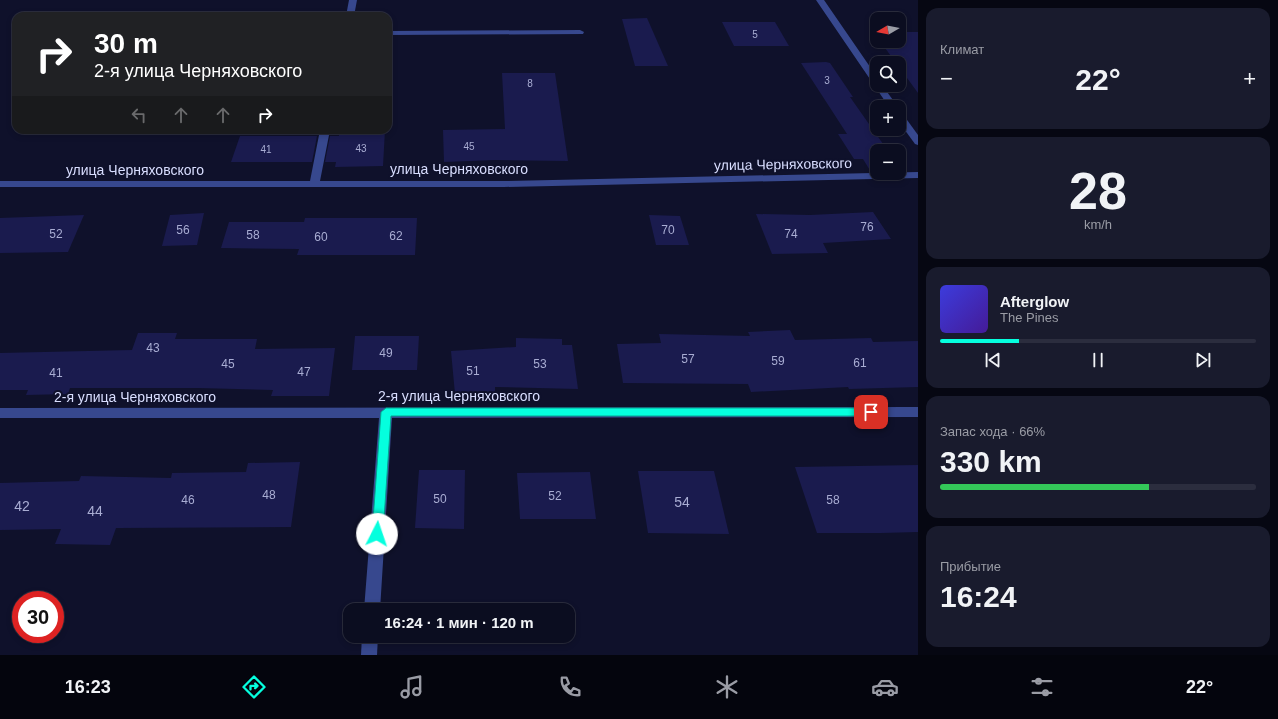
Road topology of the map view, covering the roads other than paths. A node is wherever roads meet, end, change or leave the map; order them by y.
1 (353, 0) edge
2 (820, 0) edge
3 (351, 12) edge
4 (580, 32) dead end
5 (392, 33) edge
6 (870, 72) edge
7 (906, 125) edge
8 (324, 134) edge
9 (918, 142) edge
10 (918, 175) edge
11 (0, 184) edge
12 (314, 184) junction
13 (386, 412) junction
14 (918, 412) edge
15 (0, 413) edge
16 (372, 603) edge
17 (370, 643) edge
18 (369, 655) edge

1 - 3 street
2 - 6 street
4 - 5 street
7 - 9 street
8 - 12 street
10 - 12 street, улица Черняховского
11 - 12 street, улица Черняховского
13 - 14 street, 2-я улица Черняховского
13 - 15 street, 2-я улица Черняховского
13 - 16 street
17 - 18 street

